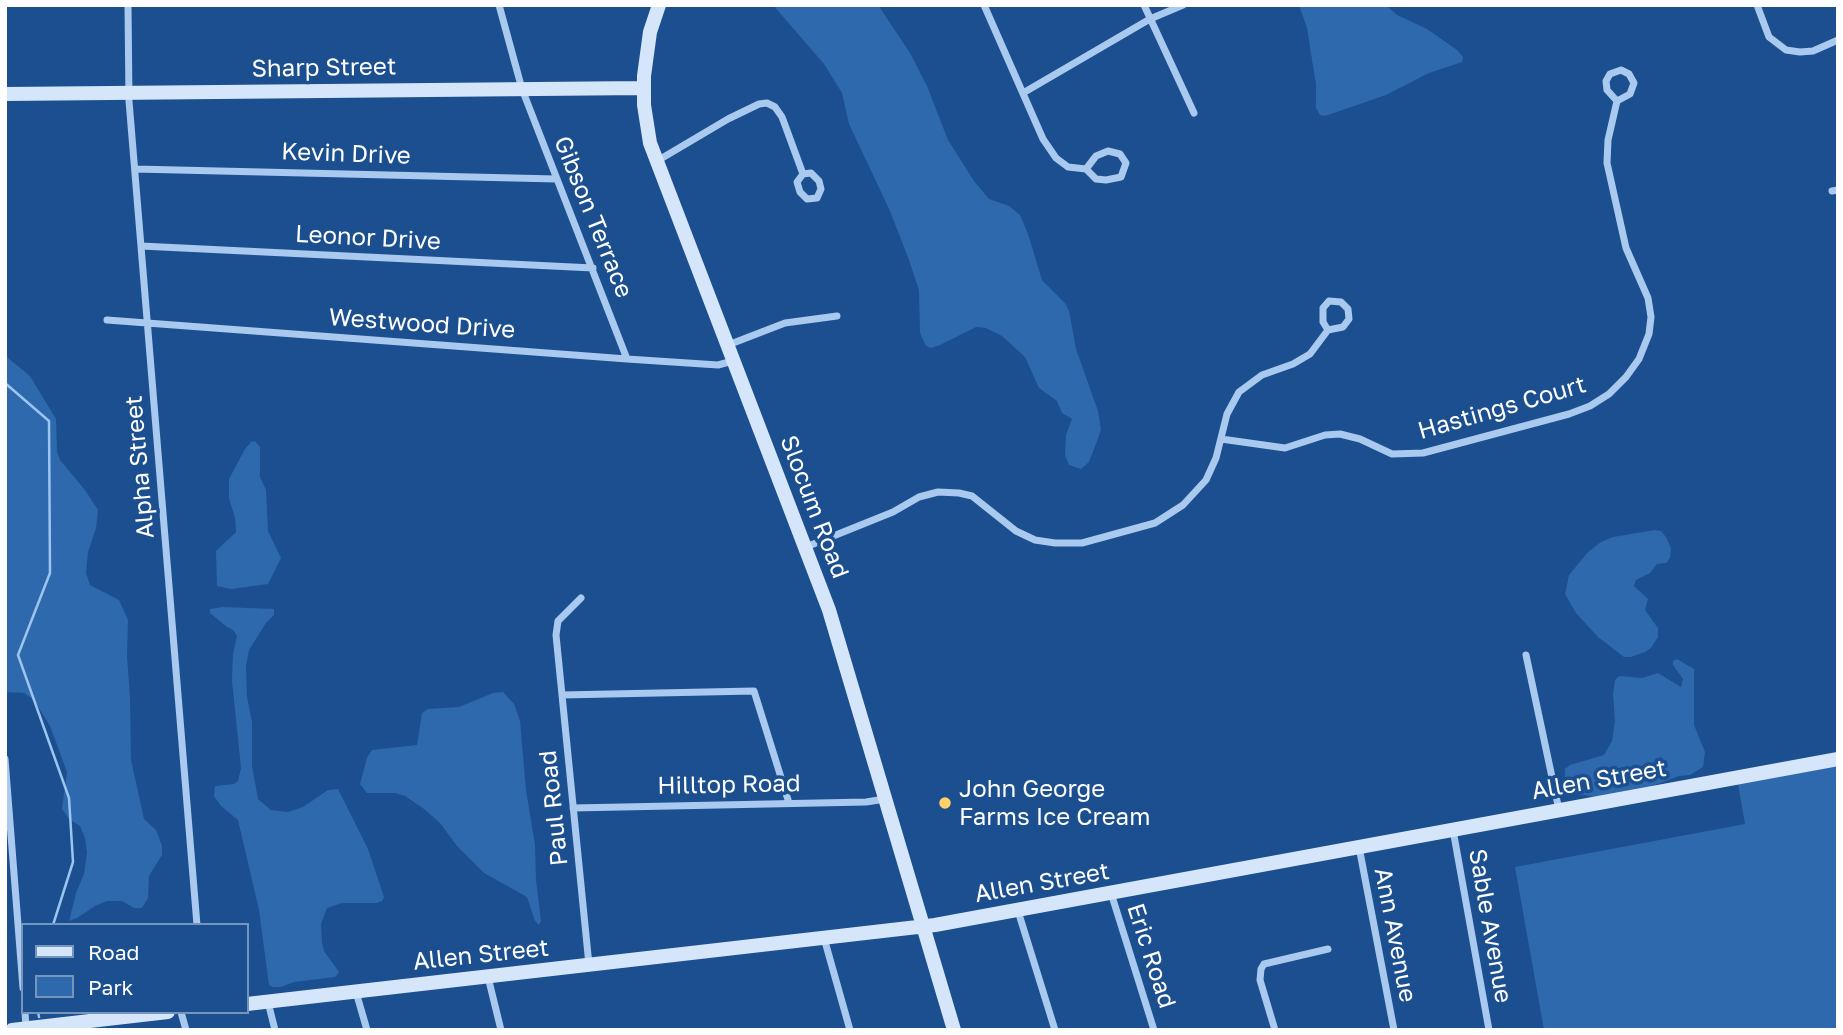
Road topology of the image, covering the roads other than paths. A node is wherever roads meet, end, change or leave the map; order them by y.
1 (128, 5) edge
2 (499, 5) edge
3 (659, 5) edge
4 (984, 5) edge
5 (1144, 5) edge
6 (1183, 5) edge
7 (1757, 5) edge
8 (1150, 19) junction
9 (1838, 40) edge
10 (643, 88) junction
11 (522, 89) junction
12 (129, 93) junction
13 (1023, 93) junction
14 (5, 94) edge
15 (1617, 101) junction
16 (1194, 113) dead end
17 (656, 162) junction
18 (135, 169) junction
19 (1086, 169) junction
20 (803, 174) dead end
21 (556, 179) junction
22 (141, 246) junction
23 (593, 268) junction
24 (837, 316) dead end
25 (107, 320) dead end
26 (147, 321) junction
27 (1328, 330) junction
28 (727, 345) junction
29 (627, 359) junction
30 (733, 361) junction
31 (1221, 439) junction
32 (806, 547) junction
33 (581, 598) dead end
34 (1526, 655) dead end
35 (562, 695) junction
36 (5, 759) edge
37 (1838, 759) edge
38 (886, 799) junction
39 (789, 803) junction
40 (573, 808) junction
41 (1559, 810) junction
42 (1452, 830) junction
43 (1359, 847) junction
44 (1111, 893) junction
45 (1018, 911) junction
46 (197, 923) edge
47 (924, 927) junction
48 (824, 939) junction
49 (1328, 949) dead end
50 (21, 963) edge
51 (589, 965) junction
52 (488, 977) junction
53 (356, 992) junction
54 (267, 1002) junction
55 (248, 1004) edge
56 (153, 1014) edge
57 (115, 1019) edge
58 (19, 1029) edge
59 (275, 1030) edge
60 (367, 1030) edge
61 (501, 1030) edge
62 (850, 1030) edge
63 (954, 1030) edge
64 (1055, 1030) edge
65 (1154, 1030) edge
66 (1275, 1030) edge
67 (1394, 1030) edge
68 (1489, 1030) edge

1 - 12 street, Alpha Street
2 - 11 street, Gibson Terrace
3 - 10 street, Slocum Road
4 - 13 street
5 - 8 street
6 - 8 street
7 - 9 street
8 - 13 street
8 - 16 street
10 - 11 street, Sharp Street
10 - 17 street, Slocum Road
11 - 12 street, Sharp Street
11 - 21 street, Gibson Terrace
12 - 14 street, Sharp Street
12 - 18 street, Alpha Street
13 - 19 street
15 - 15 street, Hastings Court
15 - 31 street, Hastings Court
17 - 20 street
17 - 28 street, Slocum Road
18 - 21 street, Kevin Drive
18 - 22 street, Alpha Street
19 - 19 street
21 - 23 street, Gibson Terrace
22 - 23 street, Leonor Drive
22 - 26 street, Alpha Street
23 - 29 street, Gibson Terrace
24 - 28 street
25 - 26 street, Westwood Drive
26 - 29 street, Westwood Drive
26 - 46 street, Alpha Street
27 - 27 street
27 - 31 street
28 - 30 street, Slocum Road
29 - 30 street, Westwood Drive
30 - 32 street, Slocum Road
31 - 32 street
32 - 38 street, Slocum Road
33 - 35 street, Paul Road
34 - 41 street
35 - 39 street
35 - 40 street, Paul Road
36 - 50 street
37 - 41 street, Allen Street
38 - 39 street, Hilltop Road
38 - 47 street, Slocum Road
39 - 40 street, Hilltop Road
40 - 51 street, Paul Road
41 - 42 street, Allen Street
42 - 43 street, Allen Street
42 - 68 street, Sable Avenue
43 - 44 street, Allen Street
43 - 67 street, Ann Avenue
44 - 45 street, Allen Street
44 - 65 street, Eric Road
45 - 47 street, Allen Street
45 - 64 street
47 - 48 street, Allen Street
47 - 63 street, Slocum Road
48 - 51 street, Allen Street
48 - 62 street
49 - 66 street
51 - 52 street, Allen Street
52 - 53 street, Allen Street
52 - 61 street
53 - 54 street, Allen Street
53 - 60 street
54 - 55 street, Allen Street
54 - 59 street
56 - 57 street
57 - 58 street

